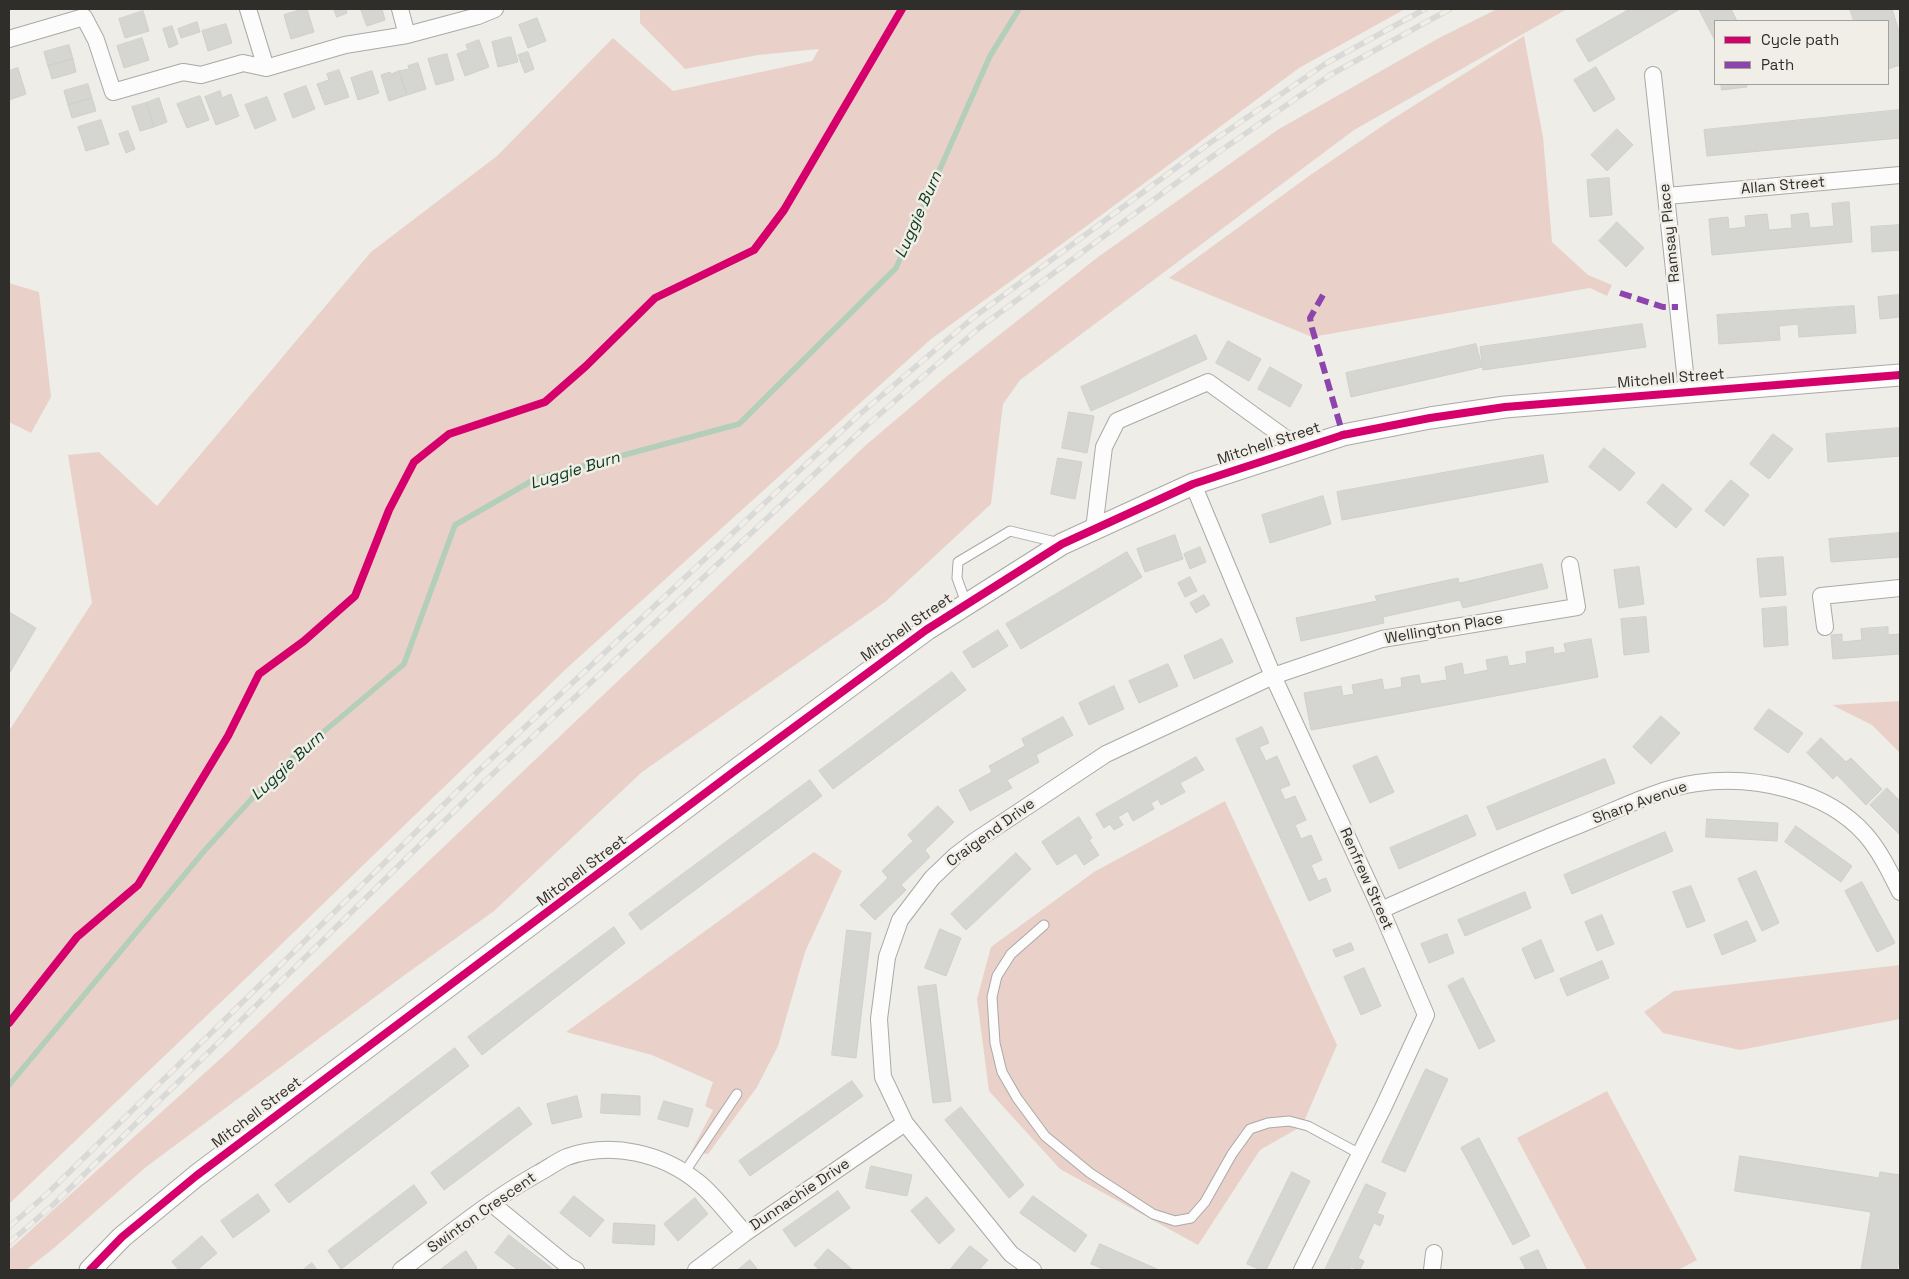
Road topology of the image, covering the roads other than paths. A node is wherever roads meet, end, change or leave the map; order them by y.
1 (248, 9) edge
2 (400, 9) edge
3 (494, 9) edge
4 (83, 13) edge
5 (407, 35) junction
6 (9, 39) edge
7 (266, 68) junction
8 (1652, 75) dead end
9 (1900, 175) edge
10 (1667, 196) junction
11 (1900, 375) edge
12 (1686, 391) junction
13 (1299, 448) junction
14 (1193, 484) junction
15 (1094, 529) junction
16 (1062, 544) junction
17 (1570, 565) dead end
18 (1900, 588) edge
19 (966, 603) junction
20 (1825, 627) dead end
21 (1273, 676) junction
22 (1900, 892) edge
23 (1381, 910) junction
24 (1044, 925) dead end
25 (736, 1094) dead end
26 (905, 1123) junction
27 (1360, 1154) junction
28 (684, 1173) junction
29 (491, 1203) junction
30 (745, 1233) junction
31 (1434, 1253) dead end
32 (90, 1270) edge
33 (401, 1270) edge
34 (576, 1270) edge
35 (696, 1270) edge
36 (1033, 1270) edge
37 (1302, 1270) edge
38 (1432, 1270) edge

1 - 7 street
2 - 5 street
3 - 5 street
4 - 6 street
4 - 7 street
5 - 7 street
8 - 10 street, Ramsay Place
9 - 10 street, Allan Street
10 - 12 street, Ramsay Place
11 - 12 street, Mitchell Street
12 - 13 street, Mitchell Street
13 - 14 street, Mitchell Street
13 - 15 street, Mitchell Street
14 - 15 street, Mitchell Street
14 - 21 street, Renfrew Street
15 - 16 street, Mitchell Street
16 - 19 street, Mitchell Street
16 - 19 lane, Mitchell Street
17 - 21 street, Wellington Place
18 - 20 street
19 - 32 street, Mitchell Street
21 - 23 street, Renfrew Street
21 - 26 street, Craigend Drive
22 - 23 street, Sharp Avenue
23 - 27 street, Renfrew Street
24 - 27 lane
25 - 28 lane
26 - 30 street, Dunnachie Drive
26 - 36 street, Craigend Drive
27 - 37 street, Renfrew Street
28 - 29 street, Swinton Crescent
28 - 30 street, Swinton Crescent
29 - 33 street, Swinton Crescent
29 - 34 street
30 - 35 street, Dunnachie Drive
31 - 38 street

